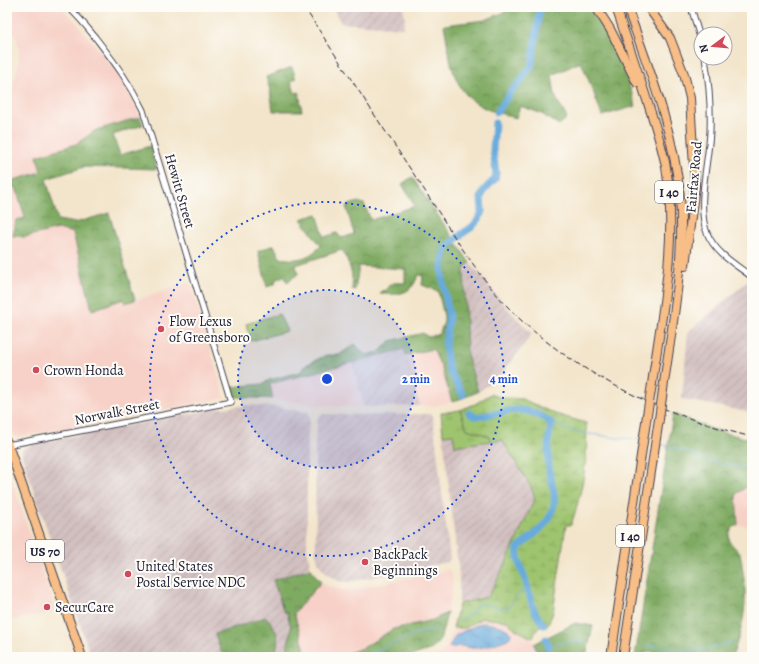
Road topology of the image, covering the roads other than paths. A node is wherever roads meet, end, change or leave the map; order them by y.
1 (68, 7) edge
2 (596, 7) edge
3 (616, 7) edge
4 (627, 7) edge
5 (648, 7) edge
6 (691, 7) edge
7 (697, 26) edge
8 (706, 66) edge
9 (659, 138) junction
10 (752, 277) edge
11 (666, 369) junction
12 (231, 402) joint
13 (7, 444) edge
14 (82, 657) edge
15 (611, 657) edge
16 (623, 657) edge

1 - 12 street, Hewitt Street
2 - 9 highway
3 - 9 highway, I 40
4 - 11 highway, I 40
5 - 11 highway
6 - 7 street
8 - 10 street, Fairfax Road
9 - 15 highway, I 40, bridge
11 - 16 highway, I 40, bridge
12 - 13 street, Norwalk Street
13 - 14 highway, US 70

